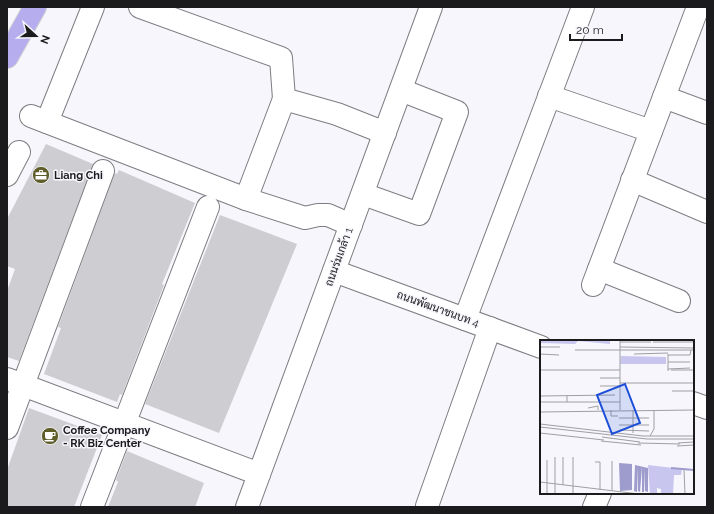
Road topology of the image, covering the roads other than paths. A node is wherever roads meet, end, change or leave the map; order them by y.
1 (35, 7) edge
2 (93, 7) edge
3 (140, 7) edge
4 (431, 7) edge
5 (583, 7) edge
6 (698, 7) edge
7 (707, 11) edge
8 (7, 57) edge
9 (400, 90) junction
10 (549, 96) junction
11 (664, 97) junction
12 (284, 98) junction
13 (707, 113) edge
14 (651, 131) junction
15 (385, 133) junction
16 (19, 152) dead end
17 (103, 171) dead end
18 (7, 176) edge
19 (632, 180) junction
20 (363, 194) junction
21 (246, 199) junction
22 (208, 207) dead end
23 (707, 212) edge
24 (351, 225) junction
25 (334, 271) junction
26 (679, 300) dead end
27 (465, 319) junction
28 (490, 328) junction
29 (540, 347) edge
30 (15, 383) edge
31 (694, 403) edge
32 (707, 408) edge
33 (124, 424) junction
34 (7, 428) edge
35 (259, 474) junction
36 (600, 494) edge
37 (427, 506) dead end
38 (92, 507) edge
39 (246, 507) edge
40 (594, 507) edge

1 - 8 main road
2 - 21 street
3 - 12 street
4 - 9 street, ถนนร่มเกล้า 1
5 - 10 street
6 - 7 street
6 - 11 street
9 - 15 street, ถนนร่มเกล้า 1
9 - 20 street
10 - 14 street
10 - 27 street
11 - 13 street
11 - 14 street
12 - 15 street
12 - 21 street
14 - 19 street
15 - 20 street, ถนนร่มเกล้า 1
16 - 18 street
17 - 30 street
19 - 23 street
19 - 26 street
20 - 24 street, ถนนร่มเกล้า 1
21 - 24 street
22 - 33 street
24 - 25 street, ถนนร่มเกล้า 1
25 - 27 street, ถนนพัฒนาชนบท 4
25 - 35 street, ถนนร่มเกล้า 1
27 - 28 street, ถนนพัฒนาชนบท 4
28 - 29 street, ถนนพัฒนาชนบท 4
28 - 37 street
30 - 33 street
30 - 34 street
31 - 32 street
33 - 35 street
33 - 38 street
35 - 39 street, ถนนร่มเกล้า 1
36 - 40 street

